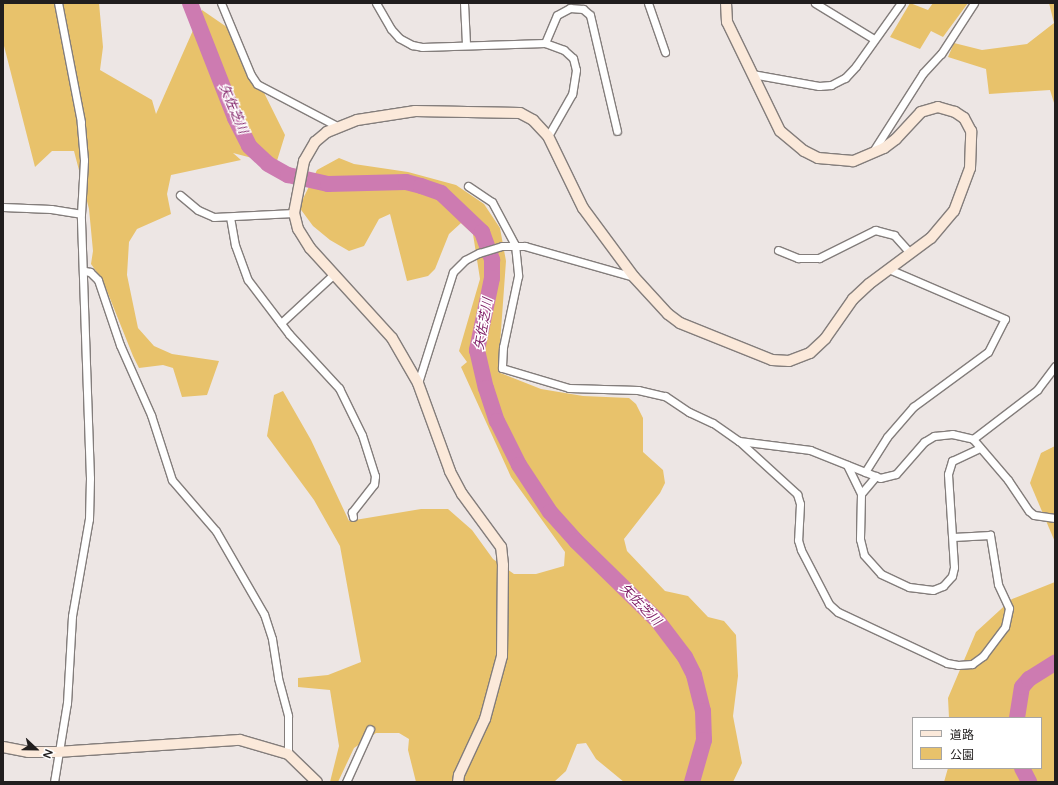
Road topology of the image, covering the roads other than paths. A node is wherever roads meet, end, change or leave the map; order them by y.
1 (58, 3) edge
2 (221, 3) edge
3 (376, 3) edge
4 (464, 3) edge
5 (648, 3) edge
6 (726, 3) edge
7 (815, 3) edge
8 (901, 3) edge
9 (974, 3) edge
10 (874, 39) junction
11 (545, 43) junction
12 (466, 44) junction
13 (665, 52) dead end
14 (752, 74) junction
15 (337, 126) junction
16 (617, 131) dead end
17 (548, 136) junction
18 (871, 154) junction
19 (468, 186) dead end
20 (180, 195) dead end
21 (3, 207) edge
22 (294, 213) junction
23 (81, 214) junction
24 (230, 217) junction
25 (515, 245) junction
26 (778, 250) dead end
27 (910, 253) junction
28 (889, 269) junction
29 (85, 271) junction
30 (334, 274) junction
31 (634, 277) junction
32 (281, 323) junction
33 (1055, 366) edge
34 (418, 383) junction
35 (973, 439) junction
36 (739, 441) junction
37 (980, 448) junction
38 (847, 465) junction
39 (864, 472) junction
40 (876, 476) junction
41 (861, 494) junction
42 (353, 517) dead end
43 (1055, 518) edge
44 (953, 537) junction
45 (370, 729) dead end
46 (3, 747) edge
47 (57, 752) junction
48 (288, 754) junction
49 (54, 782) edge
50 (317, 782) edge
51 (346, 782) edge
52 (458, 782) edge

1 - 23 street
2 - 15 street
3 - 12 street
4 - 12 street
5 - 13 street
6 - 14 street
7 - 10 street
8 - 10 street
9 - 18 street
10 - 14 street
11 - 12 street
11 - 16 street
11 - 17 street
14 - 18 street
15 - 17 street
15 - 22 street
17 - 31 street
18 - 27 street
19 - 25 street
20 - 24 street
21 - 23 street
22 - 24 street
22 - 30 street
23 - 29 street
24 - 32 street
25 - 31 street
25 - 34 street
25 - 36 street
26 - 27 street
27 - 28 street
28 - 31 street
28 - 39 street
29 - 47 street
29 - 48 street
30 - 32 street
30 - 34 street
32 - 42 street
33 - 35 street
34 - 52 street
35 - 37 street
35 - 40 street
36 - 38 street
36 - 44 street
37 - 43 street
37 - 44 street
38 - 39 street
38 - 41 street
39 - 40 street
40 - 41 street
41 - 44 street
45 - 51 street
46 - 47 street
47 - 48 street
47 - 49 street
48 - 50 street

